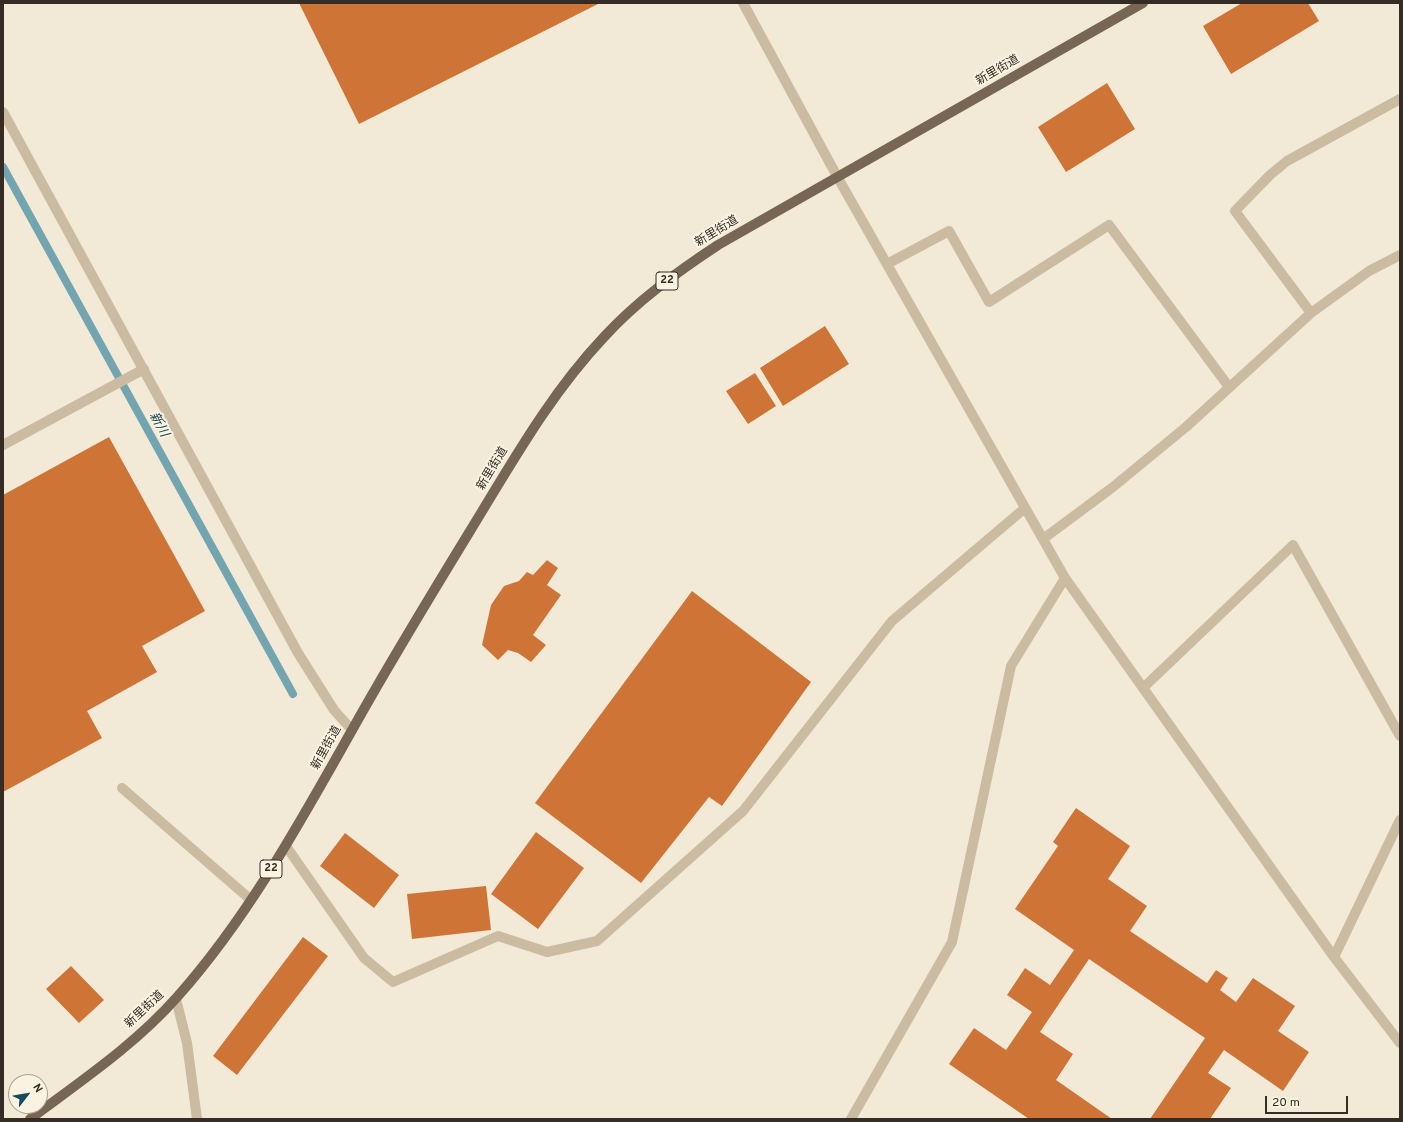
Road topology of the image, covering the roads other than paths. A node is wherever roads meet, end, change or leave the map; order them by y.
1 (743, 3) edge
2 (1143, 3) edge
3 (1400, 99) edge
4 (3, 112) edge
5 (838, 178) junction
6 (1400, 255) edge
7 (887, 264) junction
8 (1312, 313) junction
9 (144, 369) junction
10 (1229, 387) junction
11 (3, 445) edge
12 (1025, 508) junction
13 (1043, 539) junction
14 (1065, 578) junction
15 (1143, 688) junction
16 (352, 730) junction
17 (1400, 736) edge
18 (122, 788) dead end
19 (1400, 820) edge
20 (286, 846) junction
21 (251, 900) junction
22 (1334, 956) junction
23 (176, 999) junction
24 (1400, 1043) edge
25 (30, 1119) edge
26 (197, 1119) edge
27 (851, 1119) edge

1 - 5 street
2 - 5 main road, 新里街道 / 22
3 - 8 street
4 - 9 street
5 - 7 street
5 - 16 main road, 新里街道 / 22
6 - 8 street
7 - 10 street
7 - 12 street
8 - 10 street
9 - 11 street
9 - 16 street
10 - 13 street
12 - 13 street
12 - 20 street
13 - 14 street
14 - 15 street
14 - 27 street
15 - 17 street
15 - 22 street
16 - 20 main road, 新里街道 / 22
18 - 21 street
19 - 22 street
20 - 21 main road, 新里街道 / 22
21 - 23 main road, 新里街道 / 22
22 - 24 street
23 - 25 main road, 新里街道 / 22
23 - 26 street

